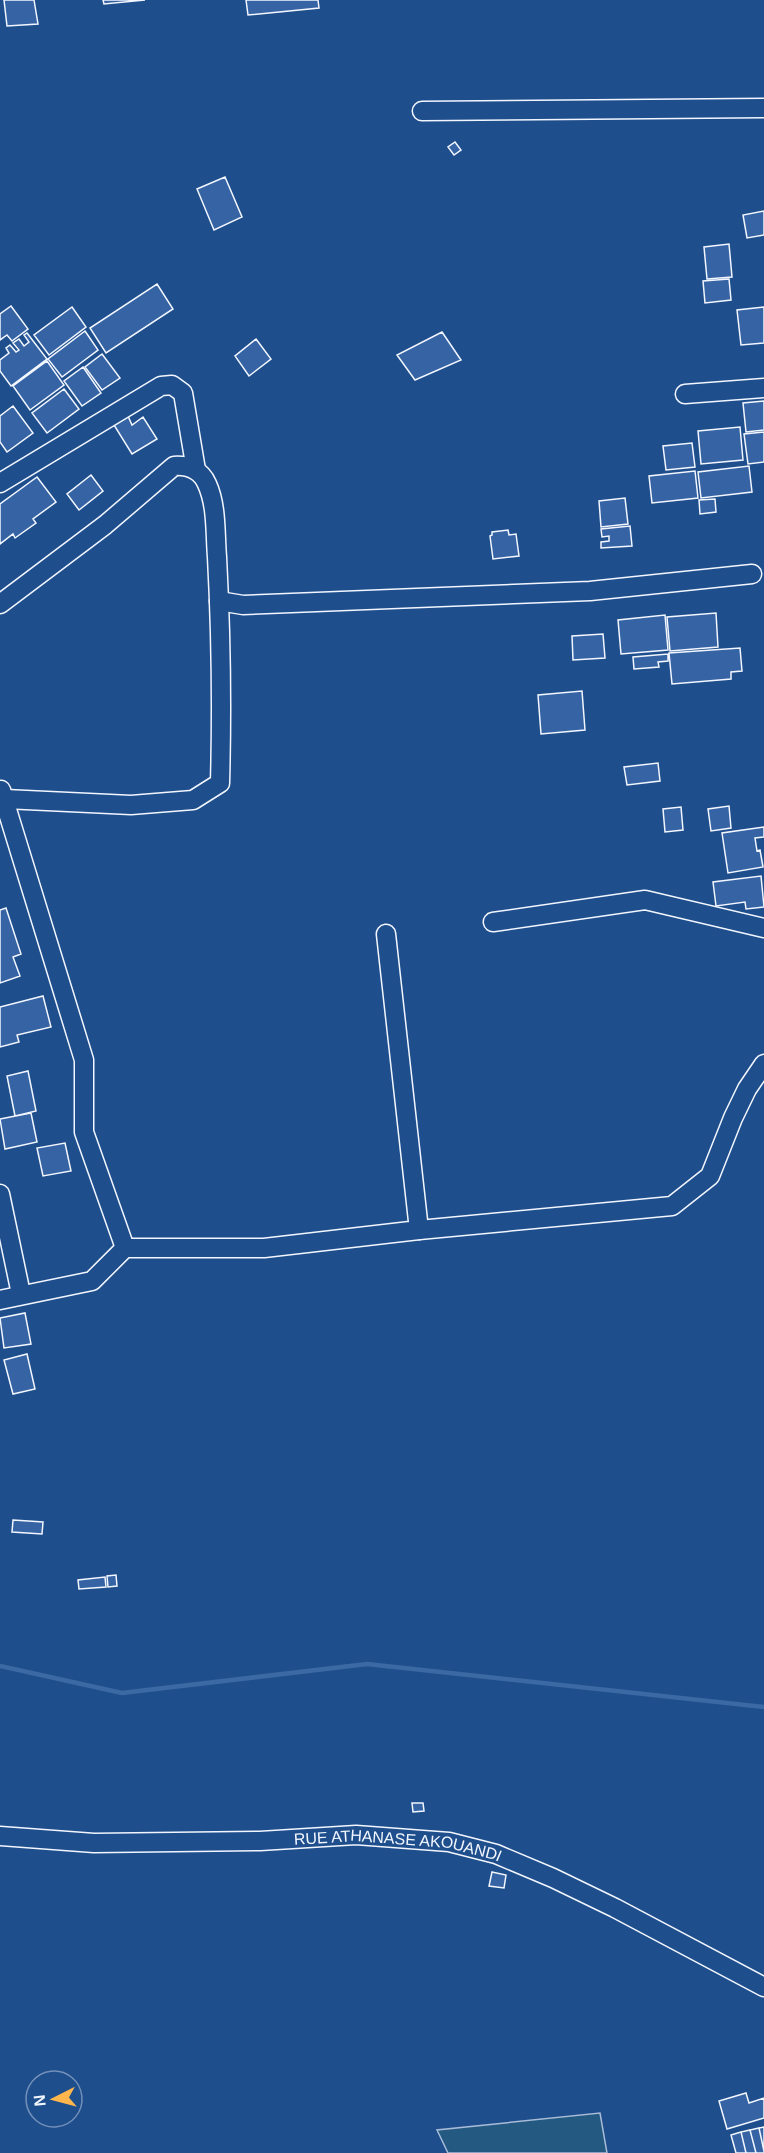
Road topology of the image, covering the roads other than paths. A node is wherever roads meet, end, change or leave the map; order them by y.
1 (764, 108) edge
2 (422, 111) dead end
3 (764, 388) edge
4 (685, 394) dead end
5 (196, 470) junction
6 (0, 483) edge
7 (752, 574) dead end
8 (219, 601) junction
9 (0, 604) edge
10 (2, 794) edge
11 (493, 922) dead end
12 (764, 928) edge
13 (387, 934) dead end
14 (764, 1064) edge
15 (0, 1194) edge
16 (419, 1230) junction
17 (125, 1248) junction
18 (21, 1294) junction
19 (0, 1300) edge
20 (0, 1836) edge
21 (764, 1987) edge

1 - 2 street
3 - 4 street
5 - 6 street
5 - 8 street
5 - 9 street
7 - 8 street
8 - 10 street
10 - 17 street
11 - 12 street
13 - 16 street
14 - 16 street
15 - 18 street
16 - 17 street
17 - 18 street
18 - 19 street
20 - 21 street, RUE ATHANASE AKOUANDI

